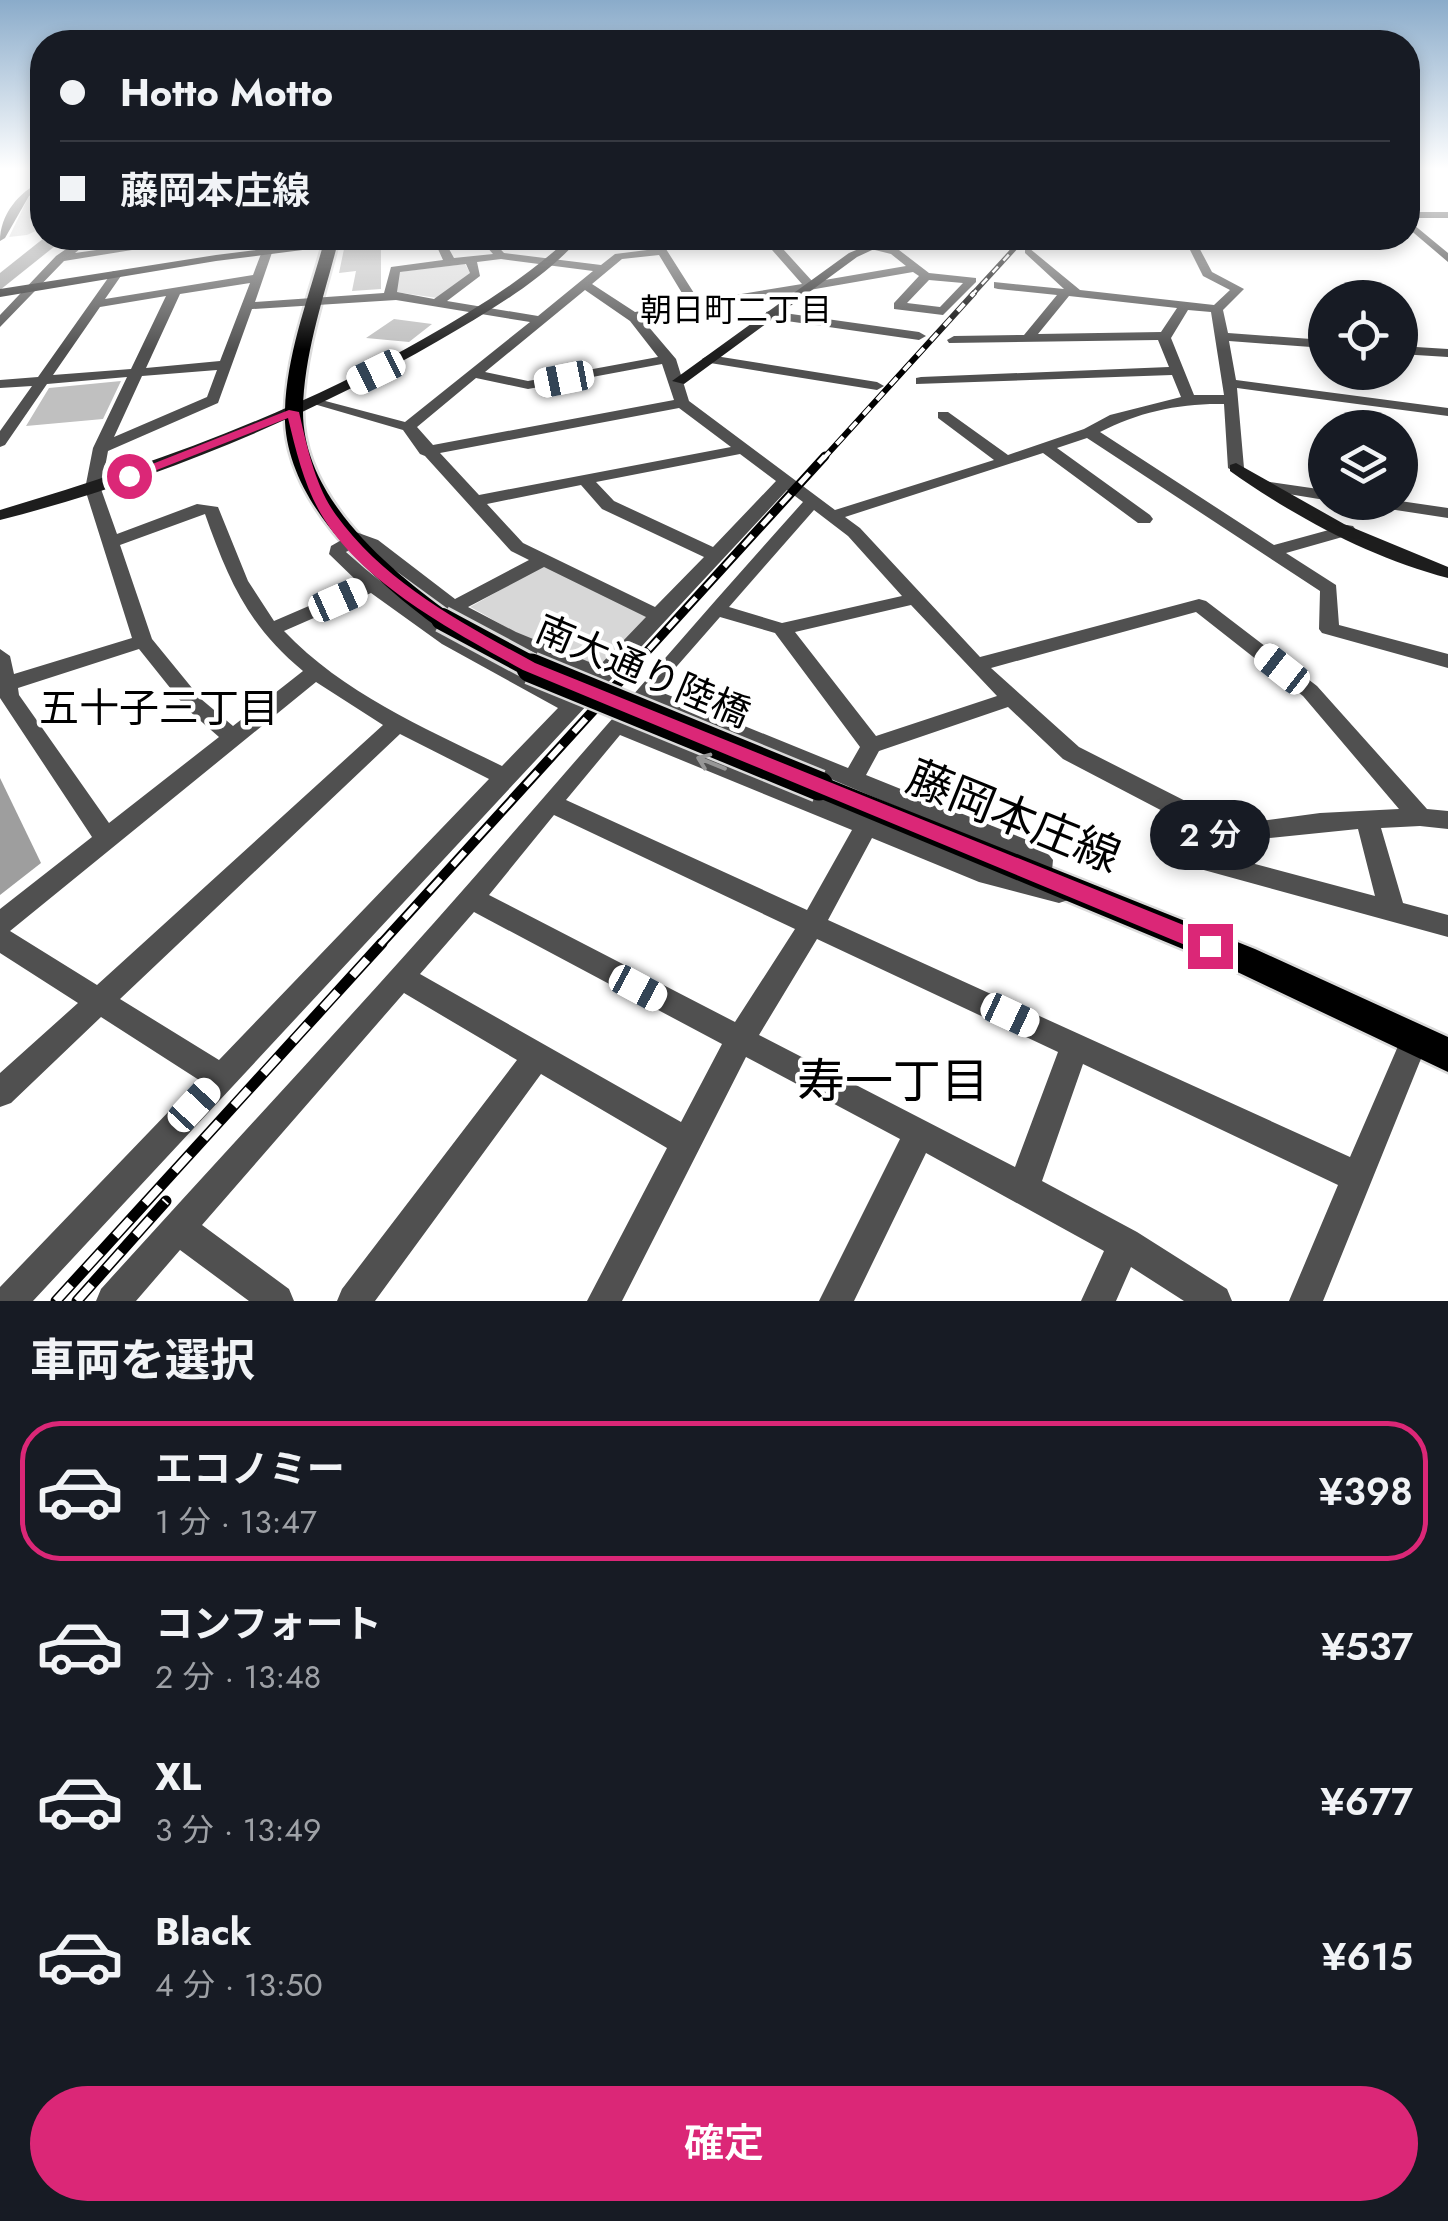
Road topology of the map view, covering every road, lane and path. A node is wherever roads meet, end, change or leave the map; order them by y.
1 (1420, 233) edge
2 (71, 250) edge
3 (117, 250) edge
4 (243, 250) edge
5 (268, 250) edge
6 (329, 250) edge
7 (444, 250) edge
8 (495, 250) edge
9 (560, 250) edge
10 (777, 250) edge
11 (865, 250) edge
12 (887, 250) edge
13 (1029, 250) dead end
14 (1194, 250) edge
15 (663, 251) joint
16 (501, 256) junction
17 (1447, 257) edge
18 (60, 258) junction
19 (470, 260) junction
20 (450, 262) junction
21 (546, 262) junction
22 (604, 269) junction
23 (921, 272) junction
24 (117, 273) junction
25 (258, 278) junction
26 (998, 284) dead end
27 (584, 285) junction
28 (810, 286) junction
29 (28, 289) junction
30 (175, 291) junction
31 (1071, 292) junction
32 (0, 293) edge
33 (390, 296) junction
34 (316, 302) junction
35 (437, 302) junction
36 (96, 304) junction
37 (695, 304) junction
38 (1185, 305) junction
39 (247, 306) junction
40 (484, 309) junction
41 (1217, 310) junction
42 (770, 315) junction
43 (630, 317) junction
44 (542, 320) junction
45 (0, 323) edge
46 (919, 336) dead end
47 (1165, 336) junction
48 (1221, 336) junction
49 (1029, 337) junction
50 (954, 340) dead end
51 (1308, 343) edge
52 (1418, 351) edge
53 (1448, 353) edge
54 (669, 359) junction
55 (709, 359) junction
56 (225, 364) junction
57 (1179, 370) junction
58 (138, 372) junction
59 (475, 374) junction
60 (41, 380) junction
61 (679, 381) junction
62 (921, 381) dead end
63 (0, 384) edge
64 (876, 386) dead end
65 (1230, 391) junction
66 (1188, 399) junction
67 (314, 402) junction
68 (682, 403) junction
69 (293, 412) junction
70 (1448, 412) edge
71 (943, 416) dead end
72 (408, 428) junction
73 (1090, 432) junction
74 (0, 442) edge
75 (1045, 447) junction
76 (101, 448) junction
77 (742, 450) junction
78 (426, 451) junction
79 (1006, 461) junction
80 (584, 479) junction
81 (784, 483) junction
82 (1263, 486) junction
83 (93, 488) junction
84 (1308, 493) edge
85 (476, 500) junction
86 (812, 502) junction
87 (1418, 508) edge
88 (1448, 513) edge
89 (0, 516) edge
90 (832, 516) junction
91 (1144, 519) dead end
92 (1347, 530) junction
93 (346, 537) junction
94 (110, 542) junction
95 (1273, 551) junction
96 (716, 556) junction
97 (545, 559) junction
98 (1448, 574) edge
99 (370, 586) junction
100 (914, 598) junction
101 (720, 611) junction
102 (448, 613) junction
103 (661, 617) junction
104 (782, 628) junction
105 (272, 629) junction
106 (142, 641) junction
107 (0, 656) edge
108 (1448, 661) edge
109 (976, 665) junction
110 (314, 673) junction
111 (603, 676) junction
112 (2, 686) edge
113 (646, 694) junction
114 (1010, 699) junction
115 (573, 706) junction
116 (398, 723) junction
117 (618, 725) junction
118 (233, 738) junction
119 (871, 746) junction
120 (507, 778) junction
121 (853, 779) junction
122 (819, 786) joint
123 (550, 803) junction
124 (1420, 818) junction
125 (1367, 820) junction
126 (1448, 821) edge
127 (1209, 824) junction
128 (867, 826) junction
129 (107, 839) junction
130 (1041, 876) junction
131 (1079, 891) junction
132 (471, 898) junction
133 (1392, 911) junction
134 (813, 923) junction
135 (0, 924) edge
136 (1448, 926) edge
137 (0, 939) edge
138 (400, 977) junction
139 (100, 1001) junction
140 (1415, 1039) junction
141 (739, 1042) junction
142 (1075, 1046) junction
143 (1448, 1055) edge
144 (536, 1057) junction
145 (220, 1077) junction
146 (0, 1093) edge
147 (920, 1132) junction
148 (688, 1143) junction
149 (1355, 1176) junction
150 (1023, 1188) junction
151 (176, 1227) junction
152 (1125, 1244) junction
153 (10, 1301) edge
154 (112, 1301) edge
155 (277, 1301) edge
156 (354, 1301) edge
157 (604, 1301) edge
158 (836, 1301) edge
159 (1098, 1301) edge
160 (1215, 1301) edge
161 (1306, 1301) edge

1 - 17 street
2 - 18 street
3 - 18 street
4 - 24 street
5 - 25 street
6 - 34 main road
7 - 20 street
8 - 16 street
9 - 21 street
10 - 28 street
11 - 28 street
12 - 23 street
13 - 31 street
14 - 41 street
15 - 22 street
15 - 37 street
16 - 19 street
16 - 21 street
18 - 29 street
19 - 20 street
19 - 35 street
20 - 33 street
21 - 22 street
21 - 40 street
22 - 27 street
23 - 23 street
23 - 28 street
24 - 29 street
24 - 36 street
25 - 30 street
25 - 39 street
26 - 31 street
27 - 43 street
27 - 44 street
28 - 37 street
28 - 42 street
29 - 32 street
29 - 45 street
30 - 36 street
30 - 58 street
31 - 38 street
31 - 49 street
33 - 34 street
33 - 35 street
34 - 39 street
34 - 69 main road
35 - 40 street
36 - 60 street
37 - 43 street
38 - 41 street
38 - 47 street
39 - 56 street
40 - 44 street
40 - 67 street
41 - 48 street
42 - 46 street
42 - 55 street
43 - 54 street
44 - 59 street
47 - 49 street
47 - 57 street
48 - 51 street
48 - 65 street
49 - 50 street
52 - 53 street
54 - 59 street
54 - 61 street
55 - 61 street
55 - 64 street
56 - 58 street
56 - 76 street
57 - 62 street
57 - 66 street
58 - 60 street
58 - 76 street
59 - 72 street
60 - 63 street
60 - 74 street
61 - 68 street
65 - 66 street
65 - 70 street
65 - 82 street
66 - 73 street
67 - 69 street
67 - 72 street
68 - 77 street
68 - 78 street
69 - 83 street
69 - 93 main road, 南大通り陸橋
71 - 79 street
72 - 78 street
73 - 75 street
73 - 95 street
75 - 79 street
75 - 91 street
76 - 83 street
77 - 80 street
77 - 81 street
78 - 85 street
79 - 90 street
80 - 85 street
80 - 96 street
81 - 86 street
81 - 96 street
82 - 84 street
82 - 92 street
83 - 89 street
83 - 94 street
85 - 97 street
86 - 90 street
86 - 101 street
87 - 88 street
90 - 100 street
92 - 95 street
92 - 98 street
93 - 99 street
93 - 102 main road, 南大通り陸橋
94 - 105 street
94 - 106 street
95 - 108 street
96 - 103 street
97 - 102 street
97 - 103 street
99 - 105 street
99 - 115 street
100 - 104 street
100 - 109 street
101 - 104 street
101 - 113 street
102 - 111 street
102 - 122 main road, 南大通り陸橋, bridge
103 - 111 street
104 - 119 street
105 - 110 street
106 - 112 street
106 - 118 street
107 - 112 street
109 - 114 street
109 - 124 street
110 - 116 street
110 - 118 street
111 - 115 street
112 - 129 street
113 - 117 street
113 - 121 street
114 - 119 street
114 - 127 street
115 - 120 street
116 - 120 street
116 - 139 street
117 - 123 street
128 -> 117 street
118 - 129 street
119 - 121 street
120 - 145 street
121 - 130 street
122 - 130 main road, 藤岡本庄線
123 - 132 street
123 - 134 street
124 - 125 street
124 - 126 street
125 - 127 street
125 - 133 street
127 - 133 street
128 - 131 street
128 - 134 street
129 - 135 street
130 - 131 main road, 藤岡本庄線
131 - 140 main road, 藤岡本庄線
132 - 138 street
132 - 141 street
133 - 136 street
134 - 141 street
134 - 142 street
137 - 139 street
138 - 144 street
138 - 151 street
139 - 145 street
139 - 146 street
140 - 143 main road, 藤岡本庄線
140 - 149 street
141 - 147 street
141 - 148 street
142 - 149 street
142 - 150 street
144 - 148 street
144 - 156 street
145 - 153 street
147 - 150 street
147 - 158 street
148 - 157 street
149 - 161 street
150 - 152 street
151 - 154 street
151 - 155 street
152 - 159 street
152 - 160 street

